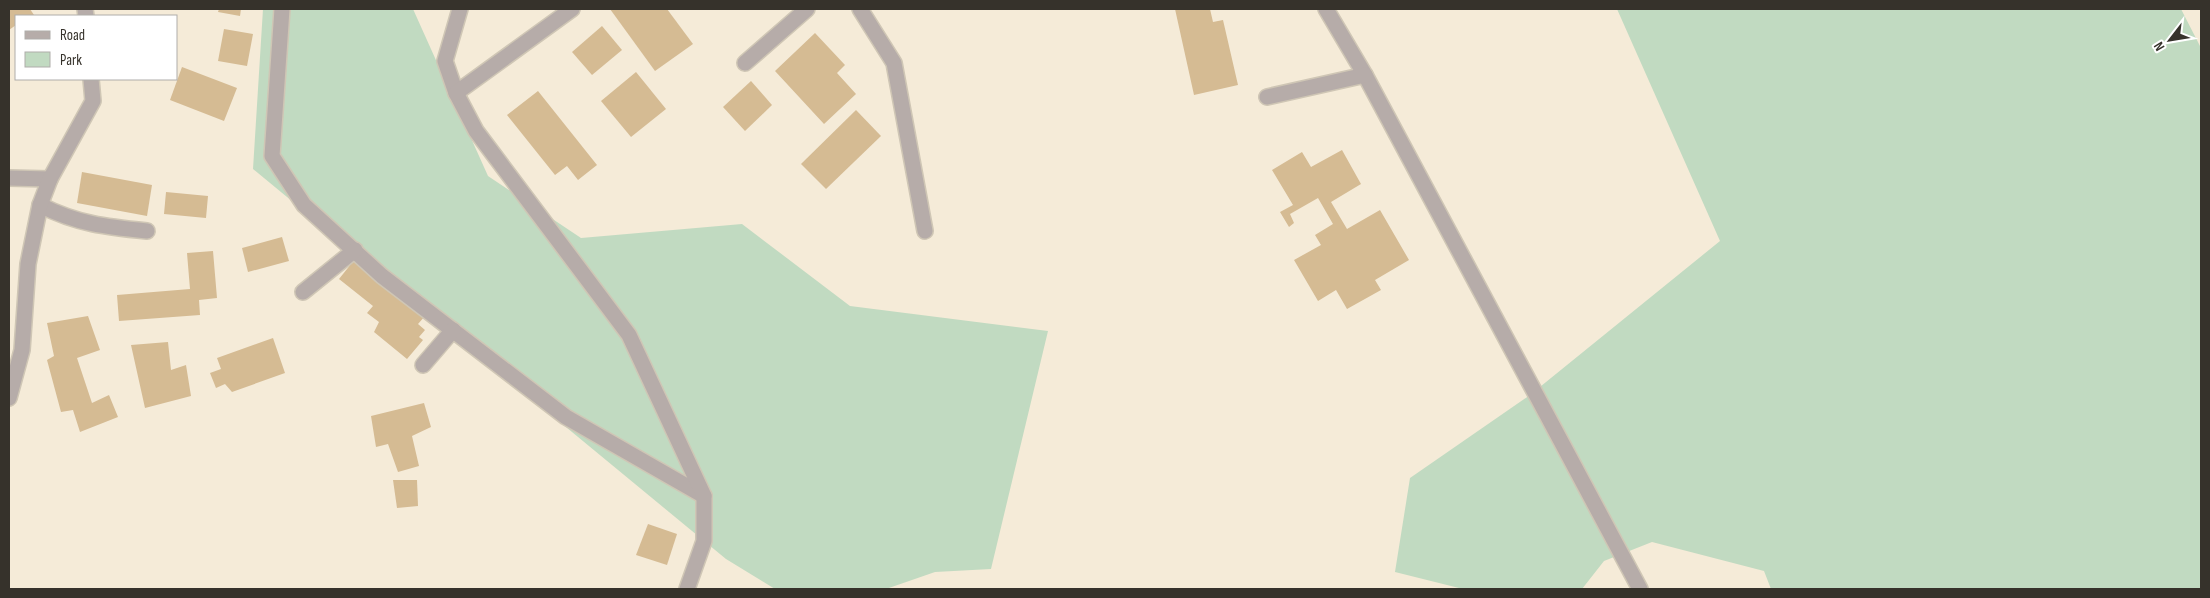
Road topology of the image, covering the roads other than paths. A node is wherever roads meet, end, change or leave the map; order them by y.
1 (282, 9) edge
2 (460, 9) edge
3 (572, 9) edge
4 (807, 9) edge
5 (860, 9) edge
6 (1326, 9) edge
7 (745, 63) dead end
8 (1365, 76) junction
9 (91, 80) edge
10 (456, 93) junction
11 (1268, 97) dead end
12 (9, 178) edge
13 (50, 179) junction
14 (40, 204) junction
15 (147, 231) dead end
16 (925, 232) dead end
17 (355, 250) junction
18 (303, 292) dead end
19 (453, 330) junction
20 (423, 365) dead end
21 (9, 398) edge
22 (704, 496) junction
23 (686, 589) edge
24 (1640, 589) edge

1 - 17 street
2 - 10 street
3 - 10 street
4 - 7 street
5 - 16 street
6 - 8 street
8 - 11 street
8 - 24 street
9 - 13 street
10 - 22 street
12 - 13 street
13 - 14 street
14 - 15 street
14 - 21 street
17 - 18 street
17 - 19 street
19 - 20 street
19 - 22 street
22 - 23 street

